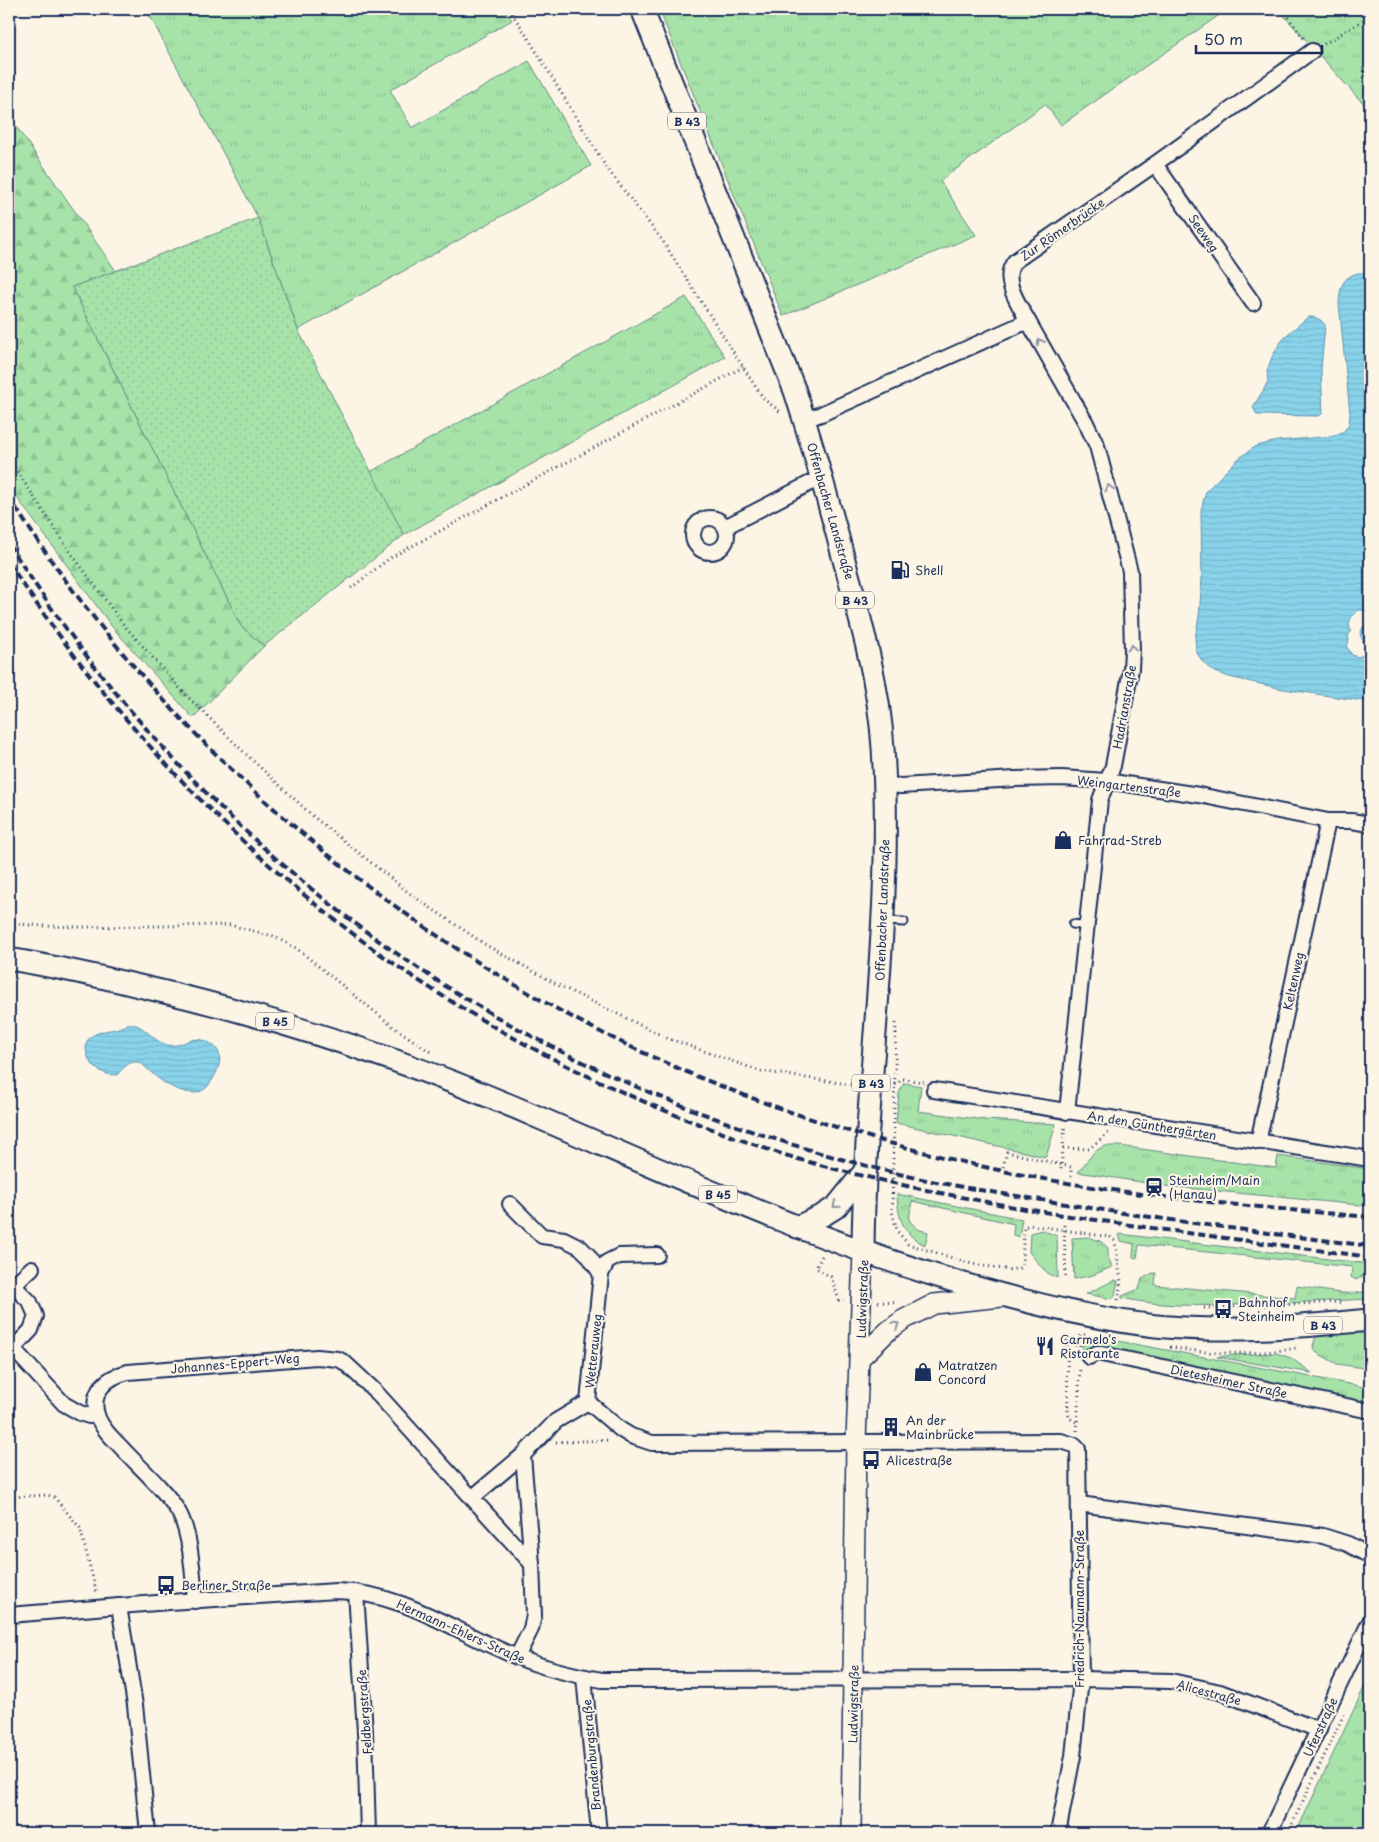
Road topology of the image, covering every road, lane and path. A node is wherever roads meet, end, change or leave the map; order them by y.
1 (509, 9) edge
2 (642, 9) edge
3 (1282, 9) edge
4 (1370, 16) edge
5 (1312, 51) junction
6 (1155, 164) junction
7 (1253, 303) dead end
8 (1028, 321) junction
9 (743, 367) junction
10 (804, 420) junction
11 (9, 459) edge
12 (822, 478) junction
13 (725, 527) dead end
14 (351, 588) dead end
15 (1106, 780) junction
16 (884, 785) junction
17 (1328, 821) junction
18 (1370, 824) edge
19 (883, 921) junction
20 (904, 922) dead end
21 (9, 923) edge
22 (9, 959) edge
23 (434, 1054) dead end
24 (916, 1080) dead end
25 (895, 1086) dead end
26 (871, 1088) junction
27 (934, 1090) dead end
28 (1067, 1112) junction
29 (1124, 1121) junction
30 (1258, 1142) junction
31 (1063, 1148) junction
32 (1370, 1159) edge
33 (1003, 1167) dead end
34 (1062, 1167) junction
35 (865, 1171) junction
36 (1071, 1180) dead end
37 (510, 1204) dead end
38 (892, 1211) dead end
39 (1064, 1225) dead end
40 (797, 1227) junction
41 (1064, 1231) junction
42 (863, 1252) junction
43 (657, 1255) dead end
44 (32, 1268) dead end
45 (816, 1268) dead end
46 (601, 1274) junction
47 (1066, 1278) dead end
48 (11, 1287) edge
49 (1003, 1296) junction
50 (839, 1300) dead end
51 (1126, 1301) dead end
52 (1346, 1302) dead end
53 (1198, 1309) dead end
54 (1370, 1320) edge
55 (1067, 1340) dead end
56 (1075, 1340) dead end
57 (11, 1346) edge
58 (1076, 1351) dead end
59 (860, 1358) junction
60 (1084, 1360) joint
61 (588, 1402) junction
62 (1370, 1411) edge
63 (97, 1415) junction
64 (1076, 1422) junction
65 (612, 1440) dead end
66 (856, 1441) junction
67 (536, 1443) junction
68 (1078, 1449) junction
69 (523, 1455) junction
70 (9, 1497) edge
71 (473, 1498) junction
72 (1079, 1504) junction
73 (1370, 1556) edge
74 (532, 1564) junction
75 (356, 1592) junction
76 (195, 1600) junction
77 (119, 1606) junction
78 (101, 1607) junction
79 (9, 1615) edge
80 (1370, 1621) edge
81 (517, 1657) junction
82 (584, 1677) junction
83 (1081, 1679) junction
84 (854, 1680) junction
85 (1346, 1712) dead end
86 (1319, 1730) junction
87 (148, 1833) edge
88 (368, 1833) edge
89 (599, 1833) edge
90 (852, 1833) edge
91 (1058, 1833) edge
92 (1269, 1833) edge
93 (1288, 1833) edge

1 - 9 path
2 - 10 main road, Offenbacher Landstraße / B 43
3 - 5 path
4 - 5 path
5 - 6 street, Zur Römerbrücke
6 - 7 street, Seeweg
6 - 8 street, Zur Römerbrücke
8 - 10 street
15 -> 8 street, Hadrianstraße
9 - 10 path
9 - 14 path
10 - 12 main road, Offenbacher Landstraße / B 43
11 - 26 path
12 - 13 street
12 - 16 main road, Offenbacher Landstraße / B 43
15 - 16 street, Weingartenstraße
15 - 17 street, Weingartenstraße
15 - 28 street, Hadrianstraße
16 - 19 main road, Offenbacher Landstraße / B 43
17 - 18 street, Weingartenstraße
17 - 30 street, Keltenweg
19 - 20 lane
19 - 26 main road, Offenbacher Landstraße / B 43
21 - 23 path
22 - 40 main road, B 45
24 - 25 path
26 - 35 main road, Offenbacher Landstraße / B 43
27 - 28 street, An den Günthergärten
28 - 29 street, An den Günthergärten
28 - 31 path
29 - 30 street, An den Günthergärten
29 - 31 path
30 - 32 street, An den Günthergärten
31 - 34 path
33 - 34 path
34 - 36 path
35 -> 40 main road
35 - 42 main road, Offenbacher Landstraße / B 43
37 - 46 street
38 - 41 path
39 - 41 path
40 - 42 main road, B 45
41 - 47 path
41 - 51 path
42 - 49 main road, Ludwigstraße / B 43
42 - 59 main road, Ludwigstraße
43 - 46 street
44 - 48 street
45 - 50 path
46 - 61 street, Wetterauweg
48 - 57 street
49 - 54 main road, Ludwigstraße / B 43
59 -> 49 main road
52 - 53 path
55 - 64 path
56 - 58 path
57 - 63 street
59 - 66 main road, Ludwigstraße
60 - 62 street, Dietesheimer Straße
60 - 64 path
61 - 66 street
61 - 67 street, Wetterauweg
63 - 71 street, Johannes-Eppert-Weg
63 - 76 street
64 - 68 path
65 - 67 path
66 - 68 street
66 - 84 main road, Ludwigstraße
67 - 69 street, Wetterauweg
68 - 72 street
69 - 71 street, Wetterauweg
69 - 74 street
70 - 78 path
71 - 74 street, Johannes-Eppert-Weg
72 - 73 street
72 - 83 street, Friedrich-Naumann-Straße
74 - 81 street
75 - 76 street, Hermann-Ehlers-Straße
75 - 81 street, Hermann-Ehlers-Straße
75 - 88 street, Feldbergstraße
76 - 77 street, Hermann-Ehlers-Straße
77 - 78 street, Hermann-Ehlers-Straße
77 - 87 street
78 - 79 street, Hermann-Ehlers-Straße
80 - 86 street, Uferstraße
81 - 82 street, Hermann-Ehlers-Straße
82 - 84 street, Alicestraße
82 - 89 street, Brandenburgstraße
83 - 84 street, Alicestraße
83 - 86 street, Alicestraße
83 - 91 street, Friedrich-Naumann-Straße
84 - 90 main road, Ludwigstraße
85 - 93 path
86 - 92 street, Uferstraße

